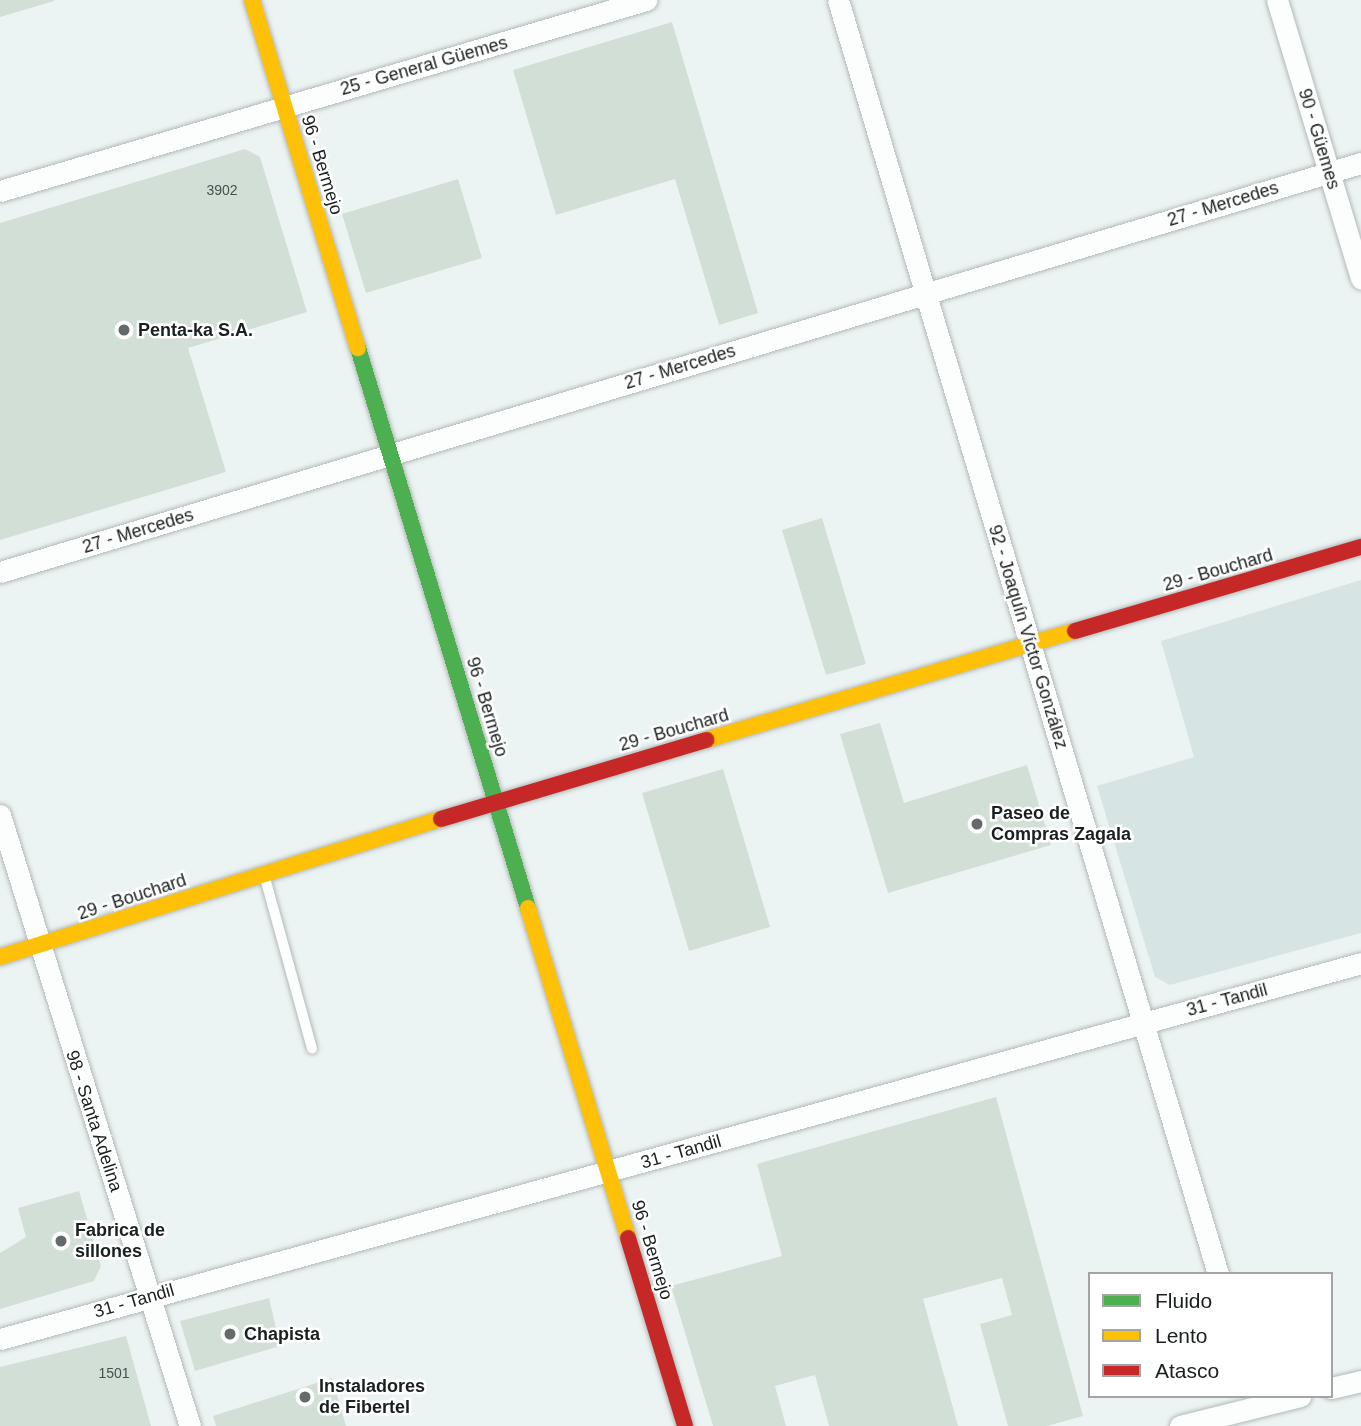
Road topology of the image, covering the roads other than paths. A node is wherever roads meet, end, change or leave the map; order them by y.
1 (252, 0) edge
2 (646, 0) edge
3 (838, 0) edge
4 (1278, 0) edge
5 (284, 107) junction
6 (1361, 163) edge
7 (1329, 172) junction
8 (0, 191) edge
9 (1361, 278) edge
10 (925, 293) junction
11 (390, 455) junction
12 (1361, 547) edge
13 (0, 572) edge
14 (1030, 645) junction
15 (495, 802) junction
16 (0, 815) edge
17 (264, 875) junction
18 (39, 946) junction
19 (0, 957) edge
20 (1361, 963) edge
21 (1143, 1023) junction
22 (312, 1049) dead end
23 (608, 1172) junction
24 (1217, 1272) edge
25 (150, 1295) junction
26 (0, 1339) edge
27 (1361, 1381) edge
28 (1333, 1388) edge
29 (1294, 1398) edge
30 (1258, 1410) edge
31 (190, 1426) edge
32 (685, 1426) edge
33 (1180, 1426) edge

1 - 5 street, 96 - Bermejo
2 - 5 street, 25 - General Güemes
3 - 10 street, 92 - Joaquín Víctor González
4 - 7 street, 90 - Güemes
5 - 8 street, 25 - General Güemes
5 - 11 street, 96 - Bermejo
6 - 7 street, 27 - Mercedes
7 - 9 street, 90 - Güemes
7 - 10 street, 27 - Mercedes
10 - 11 street, 27 - Mercedes
10 - 14 street, 92 - Joaquín Víctor González
11 - 13 street, 27 - Mercedes
11 - 15 street, 96 - Bermejo
12 - 14 street, 29 - Bouchard
14 - 15 street, 29 - Bouchard
14 - 21 street, 92 - Joaquín Víctor González
15 - 17 street, 29 - Bouchard
15 - 23 street, 96 - Bermejo
16 - 18 street, 98 - Santa Adelina
17 - 18 street, 29 - Bouchard
17 - 22 lane
18 - 19 street, 29 - Bouchard
18 - 25 street, 98 - Santa Adelina
20 - 21 street, 31 - Tandil
21 - 23 street, 31 - Tandil
21 - 24 street, 92 - Joaquín Víctor González
23 - 25 street, 31 - Tandil
23 - 32 street, 96 - Bermejo
25 - 26 street, 31 - Tandil
25 - 31 street, 98 - Santa Adelina
27 - 28 street
29 - 30 street
30 - 33 street

